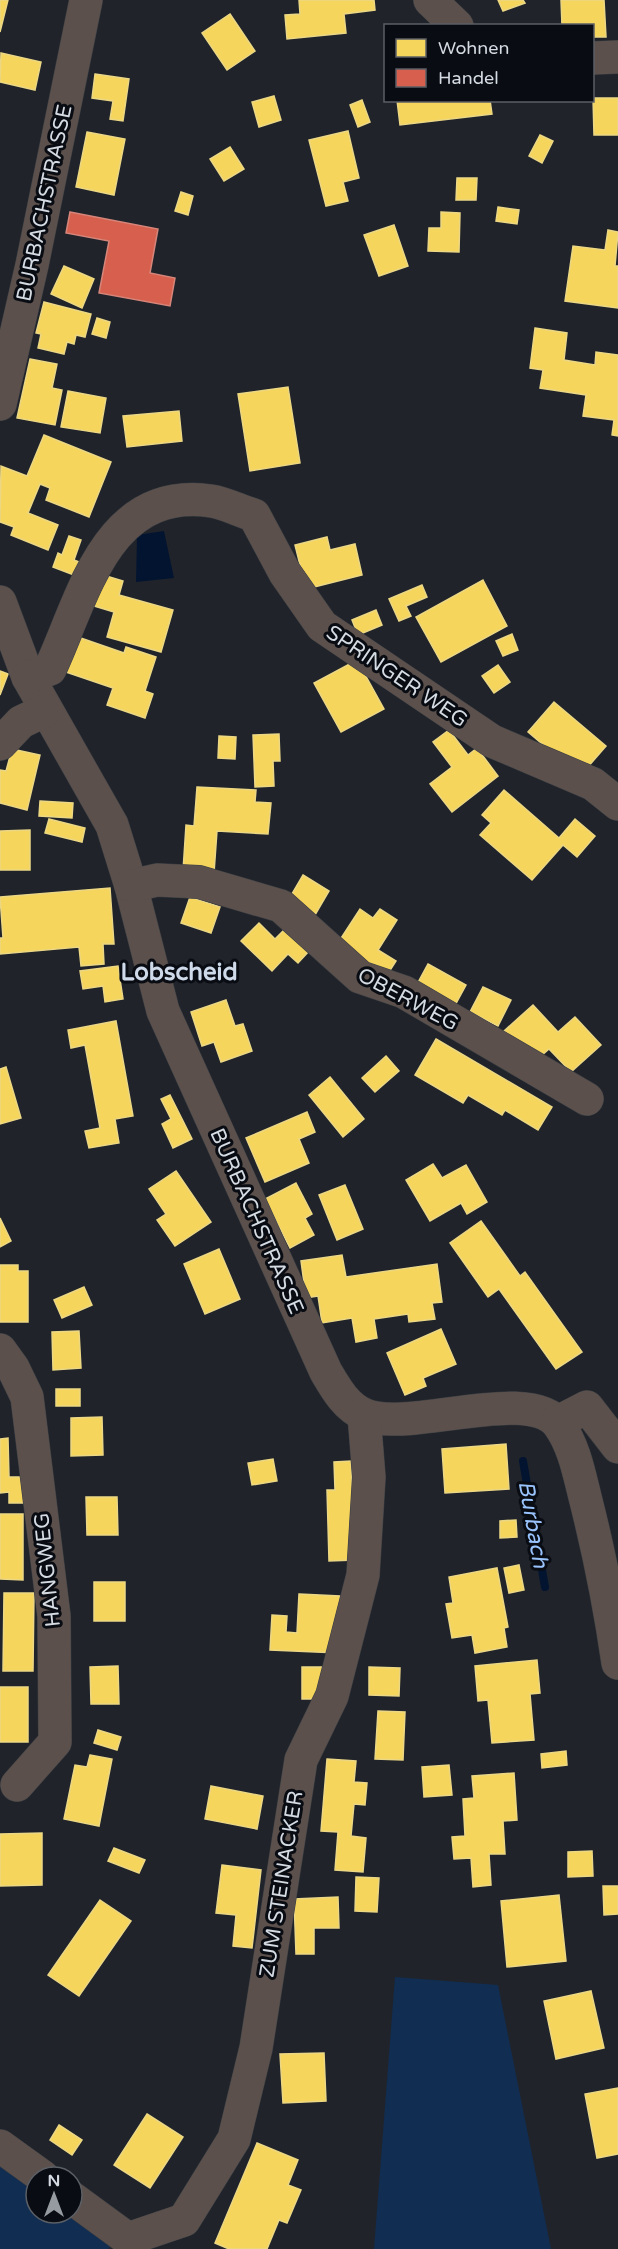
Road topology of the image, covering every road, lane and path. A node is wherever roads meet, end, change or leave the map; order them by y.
1 (86, 0) edge
2 (430, 0) edge
3 (455, 24) edge
4 (618, 57) edge
5 (594, 58) edge
6 (0, 404) edge
7 (0, 602) edge
8 (28, 677) junction
9 (46, 710) junction
10 (0, 744) edge
11 (618, 804) edge
12 (131, 886) junction
13 (587, 1100) dead end
14 (0, 1350) edge
15 (364, 1415) junction
16 (558, 1422) junction
17 (618, 1447) edge
18 (618, 1663) edge
19 (17, 1785) dead end
20 (0, 2146) edge
21 (26, 2165) edge
22 (84, 2207) edge

1 - 6 street, BURBACHSTRASSE
2 - 3 street
4 - 5 street
7 - 8 street, BURBACHSTRASSE
8 - 9 street, BURBACHSTRASSE
8 - 11 street, SPRINGER WEG
9 - 10 street
9 - 12 street, BURBACHSTRASSE
12 - 13 street, OBERWEG
12 - 15 street, BURBACHSTRASSE
14 - 19 street, HANGWEG
15 - 16 street, BURBACHSTRASSE
15 - 22 street, ZUM STEINACKER
16 - 17 street
16 - 18 street
20 - 21 street

